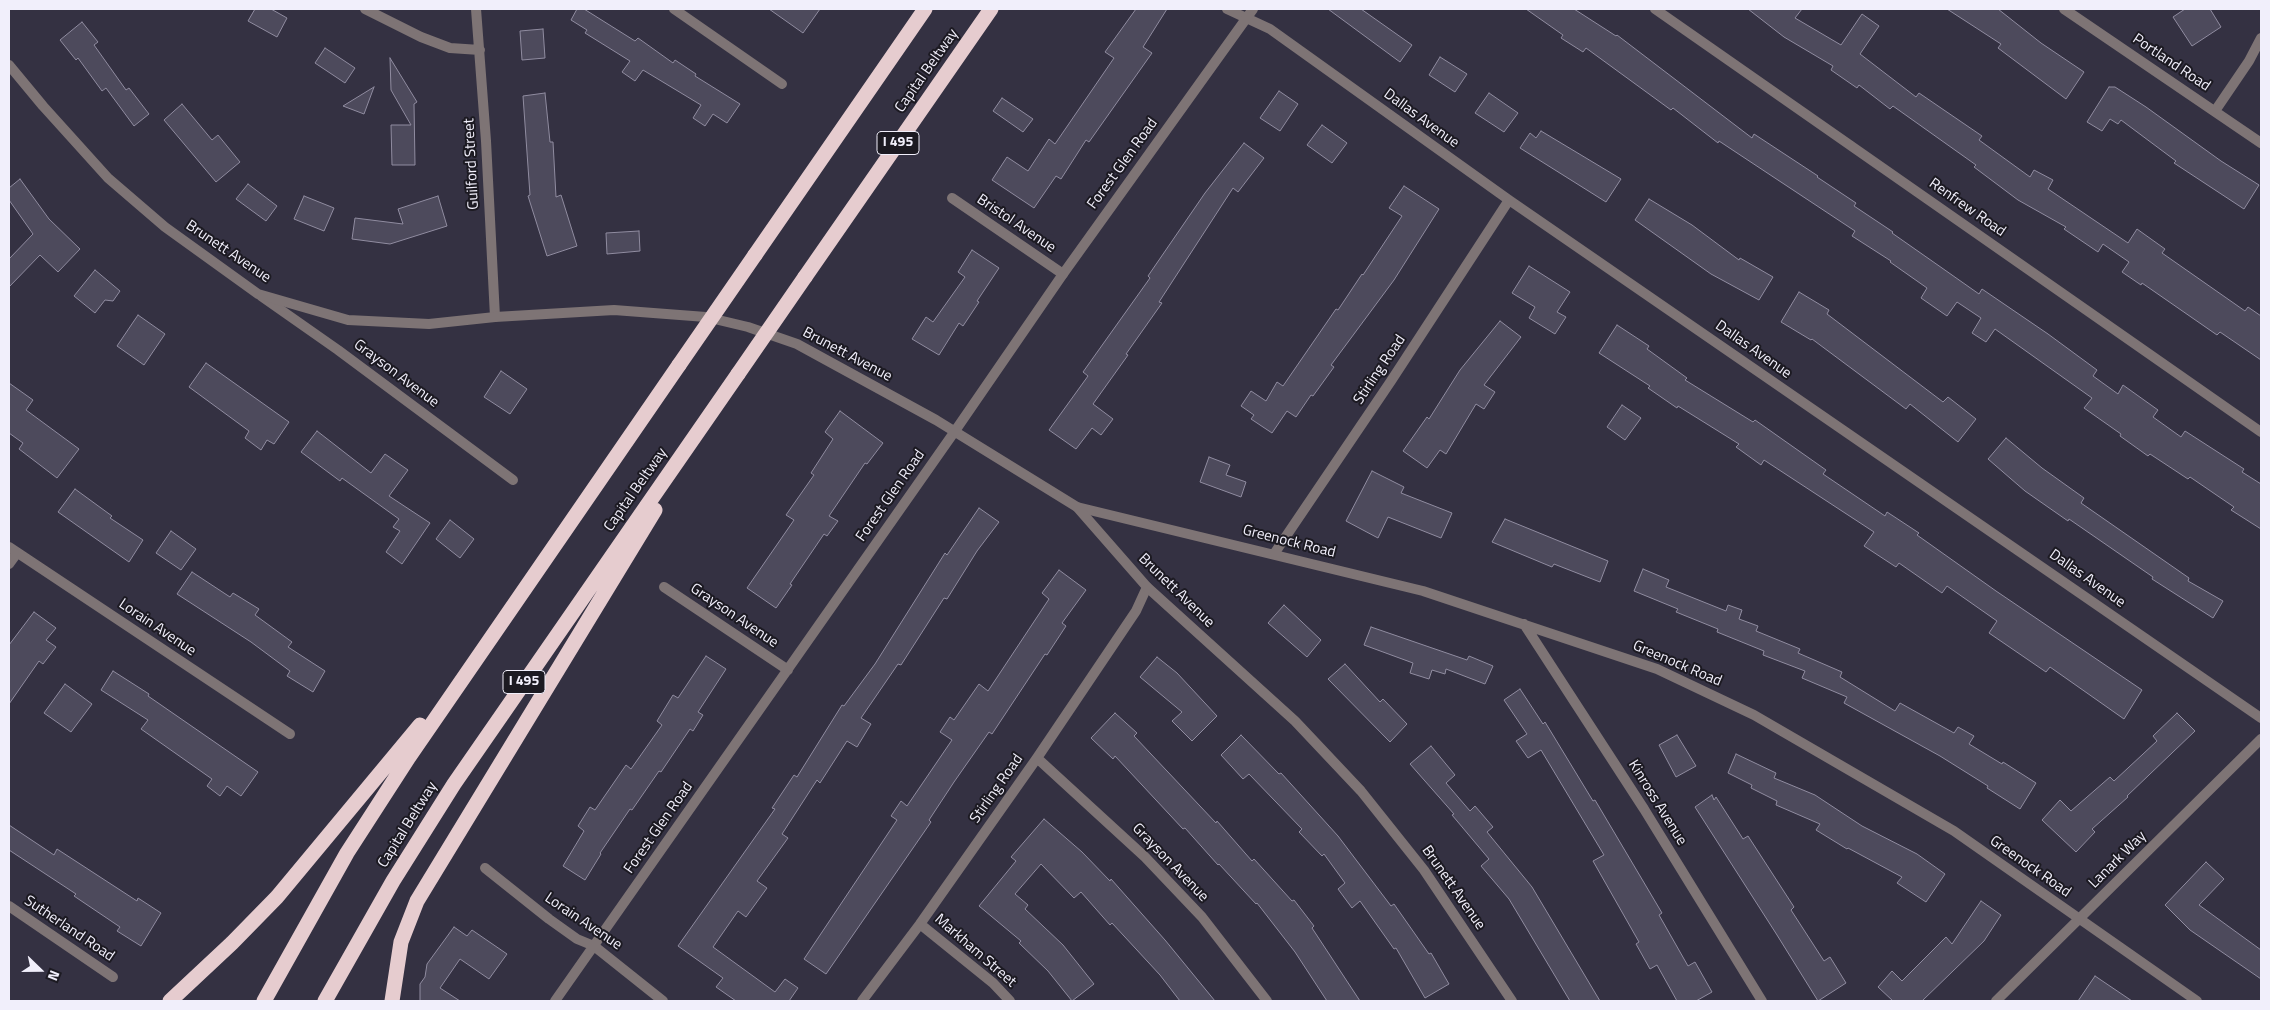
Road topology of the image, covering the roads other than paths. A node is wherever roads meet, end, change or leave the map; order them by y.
1 (366, 9) edge
2 (476, 9) edge
3 (674, 9) edge
4 (926, 9) edge
5 (991, 9) edge
6 (1227, 9) edge
7 (1253, 9) edge
8 (1655, 9) edge
9 (2064, 9) edge
10 (1246, 19) junction
11 (2261, 38) edge
12 (480, 50) junction
13 (9, 65) edge
14 (782, 84) dead end
15 (2215, 111) junction
16 (2261, 143) edge
17 (952, 198) dead end
18 (1509, 200) junction
19 (1063, 274) junction
20 (258, 294) junction
21 (494, 317) junction
22 (738, 374) junction
23 (955, 431) junction
24 (2261, 432) edge
25 (513, 480) dead end
26 (1077, 507) junction
27 (13, 550) edge
28 (1274, 554) junction
29 (9, 564) edge
30 (664, 587) dead end
31 (1147, 587) junction
32 (1524, 624) junction
33 (480, 652) junction
34 (788, 670) junction
35 (2261, 718) edge
36 (290, 734) dead end
37 (2261, 738) edge
38 (1037, 758) junction
39 (485, 868) dead end
40 (9, 906) edge
41 (2079, 920) junction
42 (920, 924) junction
43 (594, 946) junction
44 (113, 977) dead end
45 (170, 1001) edge
46 (264, 1001) edge
47 (325, 1001) edge
48 (392, 1001) edge
49 (555, 1001) edge
50 (663, 1001) edge
51 (862, 1001) edge
52 (1010, 1001) edge
53 (1267, 1001) edge
54 (1512, 1001) edge
55 (1762, 1001) edge
56 (1996, 1001) edge
57 (2197, 1001) edge

1 - 12 street
2 - 12 street, Guilford Street
3 - 14 street
4 - 33 highway, bridge
5 - 22 highway, Capital Beltway / I 495, bridge
6 - 10 street, Dallas Avenue
7 - 10 street, Forest Glen Road
8 - 24 street, Renfrew Road
9 - 15 street, Portland Road
10 - 18 street, Dallas Avenue
10 - 19 street, Forest Glen Road
11 - 15 street
12 - 21 street, Guilford Street
13 - 20 street, Brunett Avenue
15 - 16 street, Portland Road
17 - 19 street, Bristol Avenue
18 - 28 street, Stirling Road
18 - 35 street, Dallas Avenue
19 - 23 street, Forest Glen Road
20 - 21 street, Brunett Avenue
20 - 25 street, Grayson Avenue
21 - 23 street, Brunett Avenue
22 - 47 highway, Capital Beltway / I 495
22 - 48 highway
23 - 26 street, Brunett Avenue
23 - 34 street, Forest Glen Road
26 - 28 street, Greenock Road
26 - 31 street, Brunett Avenue
27 - 29 street
27 - 36 street, Lorain Avenue
28 - 32 street, Greenock Road
30 - 34 street, Grayson Avenue
31 - 38 street, Stirling Road
31 - 54 street, Brunett Avenue
32 - 41 street, Greenock Road
32 - 55 street, Kinross Avenue
33 - 45 highway
33 - 46 highway
34 - 43 street, Forest Glen Road
37 - 41 street, Lanark Way
38 - 42 street, Stirling Road
38 - 53 street, Grayson Avenue
39 - 43 street, Lorain Avenue
40 - 44 street, Sutherland Road
41 - 56 street, Lanark Way
41 - 57 street, Greenock Road
42 - 51 street, Stirling Road
42 - 52 street, Markham Street
43 - 49 street, Forest Glen Road
43 - 50 street, Lorain Avenue

